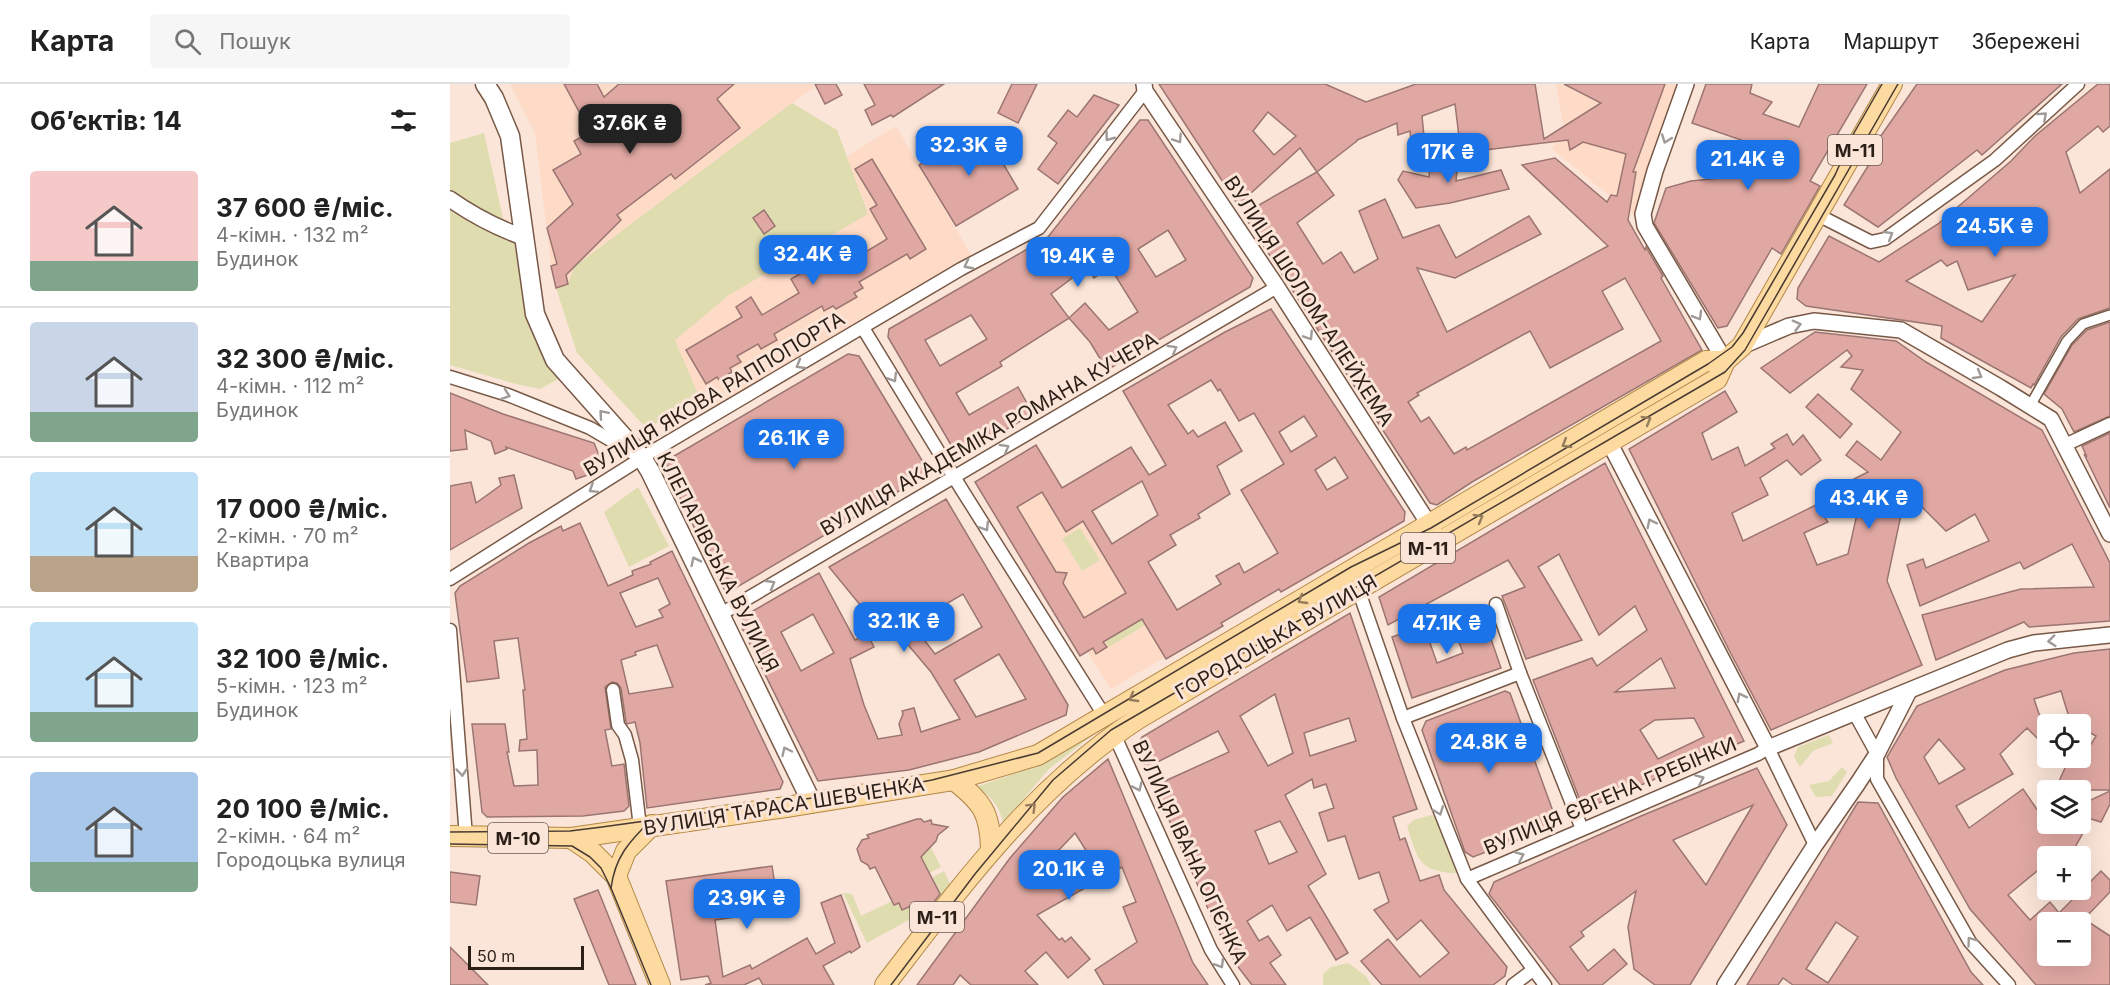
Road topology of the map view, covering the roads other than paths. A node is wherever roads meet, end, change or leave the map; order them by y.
1 (485, 84) edge
2 (1686, 84) edge
3 (1892, 84) edge
4 (2078, 84) edge
5 (1144, 88) edge
6 (450, 199) edge
7 (1818, 215) junction
8 (525, 238) junction
9 (1277, 287) junction
10 (2110, 315) edge
11 (863, 328) junction
12 (1742, 346) junction
13 (1725, 361) junction
14 (450, 377) edge
15 (2030, 406) junction
16 (2110, 424) edge
17 (1598, 425) junction
18 (1609, 442) junction
19 (2065, 445) junction
20 (642, 458) junction
21 (954, 477) junction
22 (1434, 533) junction
23 (2110, 534) edge
24 (1352, 570) junction
25 (450, 579) edge
26 (1358, 589) junction
27 (1496, 604) dead end
28 (721, 614) junction
29 (450, 630) edge
30 (2110, 635) edge
31 (1520, 673) junction
32 (613, 690) dead end
33 (1909, 691) junction
34 (1855, 714) junction
35 (1104, 716) junction
36 (1403, 718) junction
37 (1114, 734) junction
38 (1768, 748) junction
39 (1877, 754) junction
40 (954, 780) junction
41 (812, 803) junction
42 (646, 826) junction
43 (1582, 829) junction
44 (458, 836) edge
45 (571, 838) junction
46 (1815, 845) junction
47 (991, 849) junction
48 (616, 876) junction
49 (1467, 879) junction
50 (1533, 970) junction
51 (660, 985) edge
52 (885, 985) edge
53 (1233, 985) edge
54 (1514, 985) edge
55 (1545, 985) edge
56 (1725, 985) edge
57 (2009, 985) edge

1 - 8 main road, КЛЕПАРІВСЬКА ВУЛИЦЯ
2 -> 13 street
3 - 7 main road, ГОРОДОЦЬКА ВУЛИЦЯ / М-11
7 -> 4 street
5 -> 9 street, ВУЛИЦЯ ШОЛОМ-АЛЕЙХЕМА
5 -> 11 street, ВУЛИЦЯ ЯКОВА РАППОПОРТА
6 - 8 street
7 - 12 main road, ГОРОДОЦЬКА ВУЛИЦЯ / М-11
20 -> 8 main road, КЛЕПАРІВСЬКА ВУЛИЦЯ
21 -> 9 street, ВУЛИЦЯ АКАДЕМІКА РОМАНА КУЧЕРА
9 -> 22 street, ВУЛИЦЯ ШОЛОМ-АЛЕЙХЕМА
10 - 15 street
11 -> 20 street, ВУЛИЦЯ ЯКОВА РАППОПОРТА
11 -> 21 street
12 - 13 main road, ГОРОДОЦЬКА ВУЛИЦЯ / М-11
12 -> 15 street
13 - 17 main road, ГОРОДОЦЬКА ВУЛИЦЯ / М-11
18 -> 13 main road, ГОРОДОЦЬКА ВУЛИЦЯ / М-11
14 -> 20 street
15 - 19 street
16 - 19 street
17 - 18 main road
17 -> 22 main road, ГОРОДОЦЬКА ВУЛИЦЯ / М-11
22 -> 18 main road, ГОРОДОЦЬКА ВУЛИЦЯ / М-11
38 -> 18 street
19 - 23 street
20 -> 25 street, ВУЛИЦЯ ЯКОВА РАППОПОРТА
28 -> 20 main road, КЛЕПАРІВСЬКА ВУЛИЦЯ
28 -> 21 street, ВУЛИЦЯ АКАДЕМІКА РОМАНА КУЧЕРА
21 -> 35 street
22 - 24 main road, ГОРОДОЦЬКА ВУЛИЦЯ / М-11
22 - 26 main road, ГОРОДОЦЬКА ВУЛИЦЯ / М-11
24 - 26 street
24 -> 35 main road, ГОРОДОЦЬКА ВУЛИЦЯ / М-11
26 - 36 street
26 - 37 main road, ГОРОДОЦЬКА ВУЛИЦЯ / М-11
27 - 31 street
41 -> 28 main road, КЛЕПАРІВСЬКА ВУЛИЦЯ
29 -> 44 street
30 -> 33 street
31 - 36 street
31 - 43 street
32 - 42 street
33 - 34 street
33 - 39 street
34 - 38 street
34 - 39 street
35 - 40 main road, ВУЛИЦЯ ТАРАСА ШЕВЧЕНКА / М-11
36 -> 49 street
47 -> 37 main road, ГОРОДОЦЬКА ВУЛИЦЯ / М-11
37 -> 53 street, ВУЛИЦЯ ІВАНА ОГІЄНКА
43 -> 38 street, ВУЛИЦЯ ЄВГЕНА ГРЕБІНКИ
38 - 46 street
39 - 46 street
57 -> 39 street
40 - 41 main road, ВУЛИЦЯ ТАРАСА ШЕВЧЕНКА / М-11
40 - 47 main road
41 - 42 main road, ВУЛИЦЯ ТАРАСА ШЕВЧЕНКА / М-11
42 - 45 main road, ВУЛИЦЯ ТАРАСА ШЕВЧЕНКА / М-10
42 - 48 main road
49 -> 43 street, ВУЛИЦЯ ЄВГЕНА ГРЕБІНКИ
44 - 45 main road, ВУЛИЦЯ ТАРАСА ШЕВЧЕНКА / М-10
45 - 48 main road, М-10
46 - 56 street
47 - 52 main road, ГОРОДОЦЬКА ВУЛИЦЯ / М-11
48 - 51 main road
49 - 50 street
50 - 54 street
50 - 55 street

